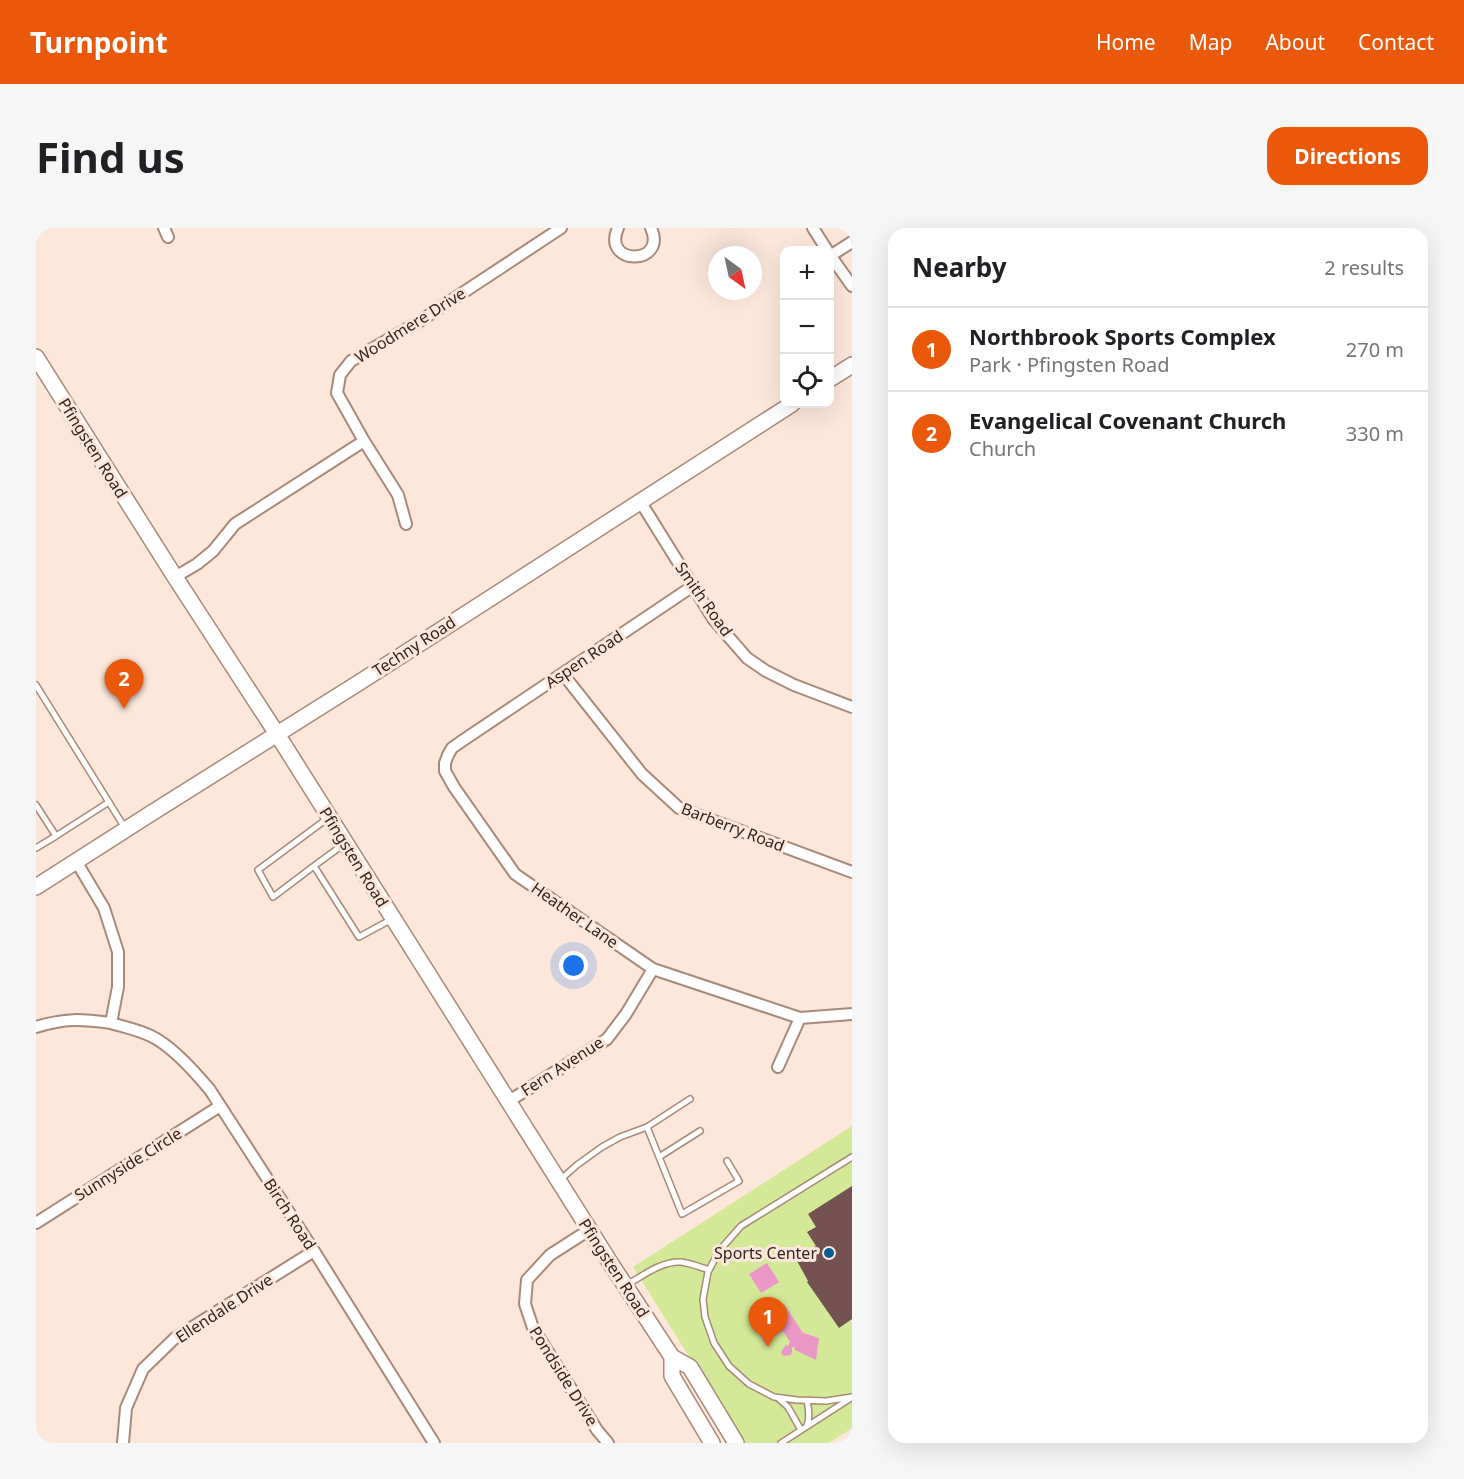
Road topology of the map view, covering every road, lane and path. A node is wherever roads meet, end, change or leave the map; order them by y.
1 (561, 228) edge
2 (618, 228) edge
3 (651, 228) edge
4 (813, 228) edge
5 (852, 242) edge
6 (824, 246) edge
7 (834, 251) edge
8 (834, 261) edge
9 (852, 286) edge
10 (36, 357) edge
11 (852, 365) edge
12 (41, 375) edge
13 (834, 376) edge
14 (786, 408) edge
15 (364, 441) junction
16 (640, 501) junction
17 (406, 524) dead end
18 (175, 578) junction
19 (693, 586) junction
20 (563, 674) junction
21 (36, 686) edge
22 (852, 707) edge
23 (475, 732) joint
24 (277, 734) junction
25 (109, 802) junction
26 (36, 805) edge
27 (329, 817) junction
28 (126, 829) junction
29 (56, 836) junction
30 (345, 843) junction
31 (36, 848) edge
32 (76, 861) junction
33 (314, 866) junction
34 (852, 872) edge
35 (36, 887) edge
36 (393, 919) junction
37 (653, 969) junction
38 (852, 1014) edge
39 (800, 1018) junction
40 (111, 1023) junction
41 (36, 1027) edge
42 (778, 1067) dead end
43 (690, 1099) dead end
44 (509, 1101) junction
45 (220, 1106) junction
46 (647, 1127) junction
47 (699, 1131) dead end
48 (659, 1157) junction
49 (852, 1157) edge
50 (727, 1161) dead end
51 (559, 1181) junction
52 (36, 1223) edge
53 (589, 1230) junction
54 (314, 1251) junction
55 (709, 1270) junction
56 (625, 1286) junction
57 (672, 1357) junction
58 (776, 1397) junction
59 (852, 1397) edge
60 (807, 1401) junction
61 (804, 1429) junction
62 (123, 1443) edge
63 (434, 1443) edge
64 (608, 1443) edge
65 (712, 1443) edge
66 (736, 1443) edge
67 (781, 1443) edge

1 - 15 street, Woodmere Drive
2 - 3 street
4 - 6 street
5 - 7 street
8 - 9 street
10 - 12 main road, Pfingsten Road
11 - 13 main road
12 - 18 main road, Pfingsten Road
14 - 16 main road, Techny Road
15 - 17 street
15 - 18 street
16 - 19 street, Smith Road
16 - 24 main road, Techny Road
18 - 24 main road, Pfingsten Road
19 - 20 street, Aspen Road
19 - 22 street, Smith Road
20 - 23 street, Aspen Road
20 - 34 street, Barberry Road
21 - 25 lane
23 - 37 street, Heather Lane
24 - 27 main road, Pfingsten Road
24 - 28 main road, Techny Road
25 - 28 lane
25 - 29 lane
26 - 29 lane
27 - 30 main road, Pfingsten Road
27 - 33 lane
28 - 32 main road, Techny Road
29 - 31 lane
30 - 33 lane
30 - 36 main road, Pfingsten Road
32 - 35 main road, Techny Road
32 - 40 street
33 - 36 lane
36 - 44 main road, Pfingsten Road
37 - 39 street, Heather Lane
37 - 44 street, Fern Avenue
38 - 39 street
39 - 42 street
40 - 41 street, Birch Road
40 - 45 street, Birch Road
43 - 46 lane
44 - 51 main road, Pfingsten Road
45 - 52 street, Sunnyside Circle
45 - 54 street, Birch Road
46 - 48 lane
46 - 51 lane
47 - 48 lane
48 - 50 lane
49 - 55 lane
51 - 53 main road, Pfingsten Road
53 - 56 main road, Pfingsten Road
53 - 64 street, Pondside Drive
54 - 62 street, Ellendale Drive
54 - 63 street, Birch Road
55 - 56 lane
55 - 58 lane
56 - 57 main road, Pfingsten Road
57 - 65 main road, Pfingsten Road
57 - 66 main road, Pfingsten Road
58 - 60 lane
58 - 61 lane
59 - 60 lane
59 - 61 lane
60 - 61 lane
61 - 67 lane

